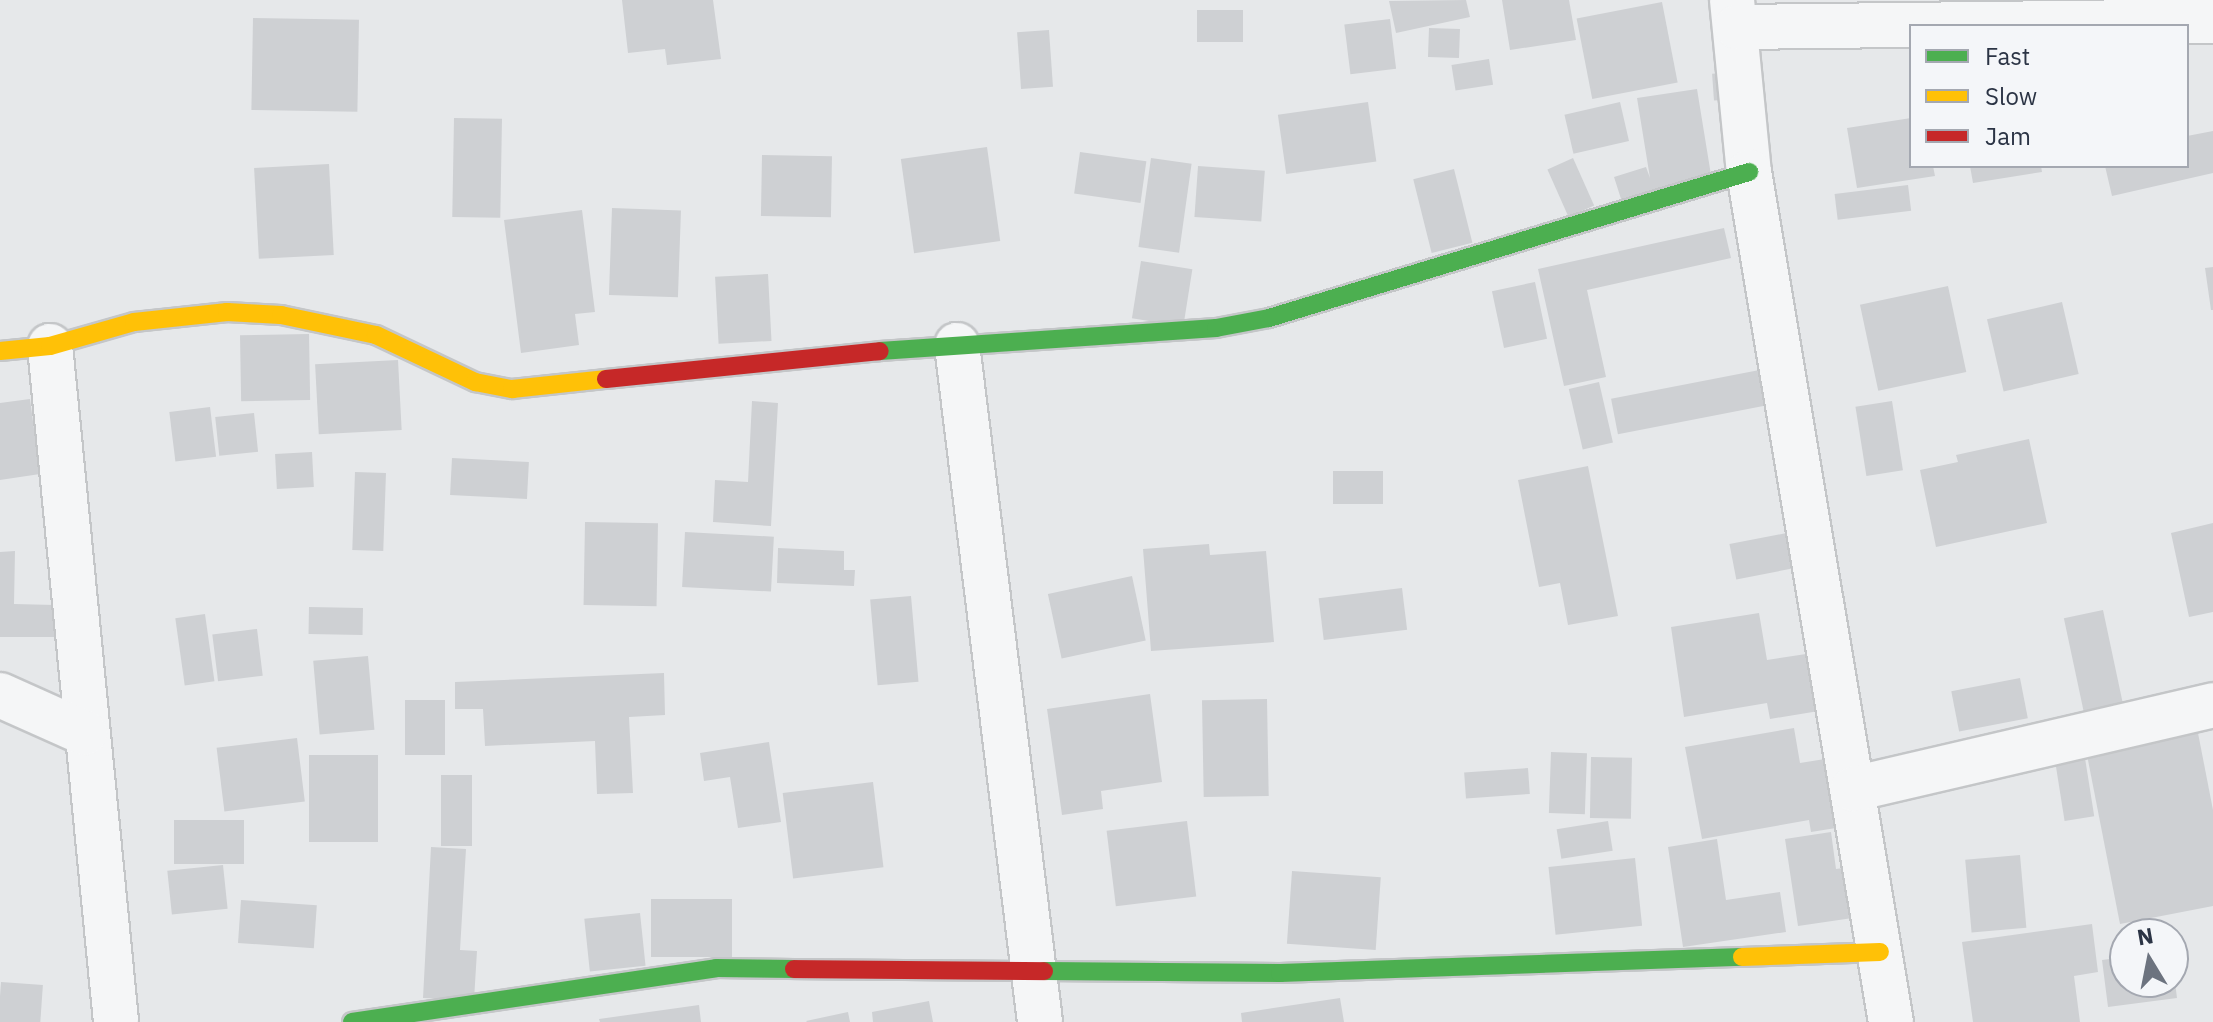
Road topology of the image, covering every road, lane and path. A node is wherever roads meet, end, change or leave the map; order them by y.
1 (1735, 13) edge
2 (2213, 21) edge
3 (1749, 172) junction
4 (957, 345) junction
5 (50, 346) junction
6 (0, 351) edge
7 (0, 695) edge
8 (2213, 705) edge
9 (85, 733) junction
10 (1853, 789) junction
11 (1880, 952) junction
12 (1032, 973) junction
13 (116, 1022) edge
14 (352, 1022) edge
15 (1040, 1022) edge
16 (1891, 1022) edge

1 - 2 street
1 - 3 street
3 - 4 street
3 - 10 street
4 - 5 street
4 - 12 street
5 - 6 street
5 - 9 street
7 - 9 street
8 - 10 street
9 - 13 street
10 - 11 street
11 - 12 street
11 - 16 street
12 - 14 street
12 - 15 street

